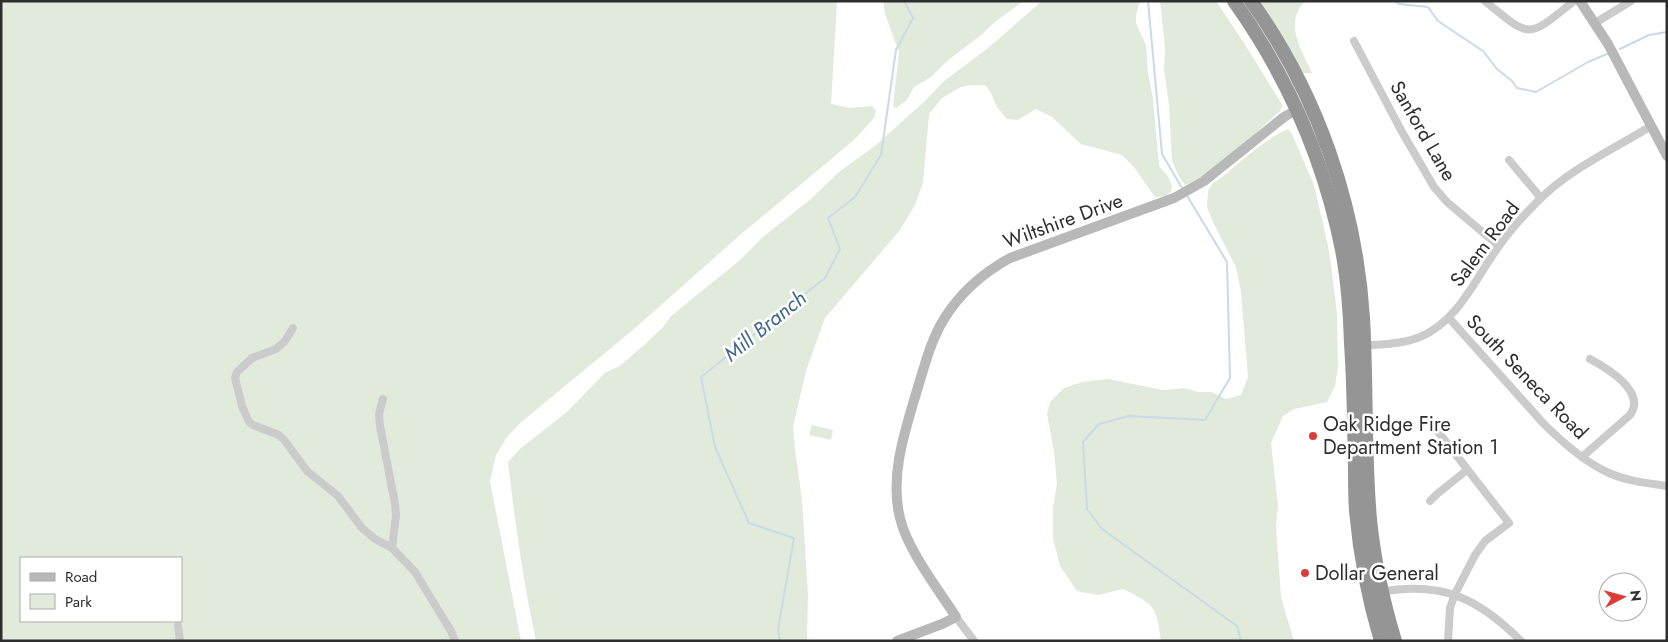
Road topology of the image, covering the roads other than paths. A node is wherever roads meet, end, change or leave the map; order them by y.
1 (1234, 1) edge
2 (1251, 1) edge
3 (1485, 1) edge
4 (1574, 1) edge
5 (1580, 1) edge
6 (1631, 1) edge
7 (1595, 23) junction
8 (1354, 41) dead end
9 (1304, 106) junction
10 (1651, 126) junction
11 (1667, 156) edge
12 (1509, 160) dead end
13 (1541, 198) junction
14 (1499, 246) junction
15 (1449, 318) junction
16 (294, 328) dead end
17 (1358, 346) junction
18 (1590, 359) dead end
19 (383, 399) dead end
20 (1429, 420) dead end
21 (1582, 457) junction
22 (1467, 470) junction
23 (1667, 486) edge
24 (1430, 501) dead end
25 (392, 548) junction
26 (1375, 594) junction
27 (1455, 594) junction
28 (956, 617) junction
29 (178, 626) dead end
30 (180, 641) edge
31 (455, 641) edge
32 (897, 641) edge
33 (974, 641) edge
34 (1381, 641) edge
35 (1395, 641) edge
36 (1448, 641) edge
37 (1520, 641) edge

1 - 9 highway
2 - 9 highway
3 - 4 street
5 - 7 street
6 - 7 street
7 - 10 street
8 - 14 street, Sanford Lane
9 - 17 highway
9 - 28 street, Wiltshire Drive
10 - 11 street
10 - 13 street, Salem Road
12 - 13 street
13 - 14 street, Salem Road
14 - 15 street, Salem Road
15 - 17 street, Salem Road
15 - 21 street, South Seneca Road
16 - 25 street
17 - 26 highway
18 - 21 street
19 - 25 street
20 - 22 street
21 - 23 street, South Seneca Road
22 - 24 street
22 - 27 street
25 - 31 street
26 - 27 street
26 - 34 highway
26 - 35 highway
27 - 36 street
27 - 37 street
28 - 32 street
28 - 33 street, Wiltshire Drive
29 - 30 street

